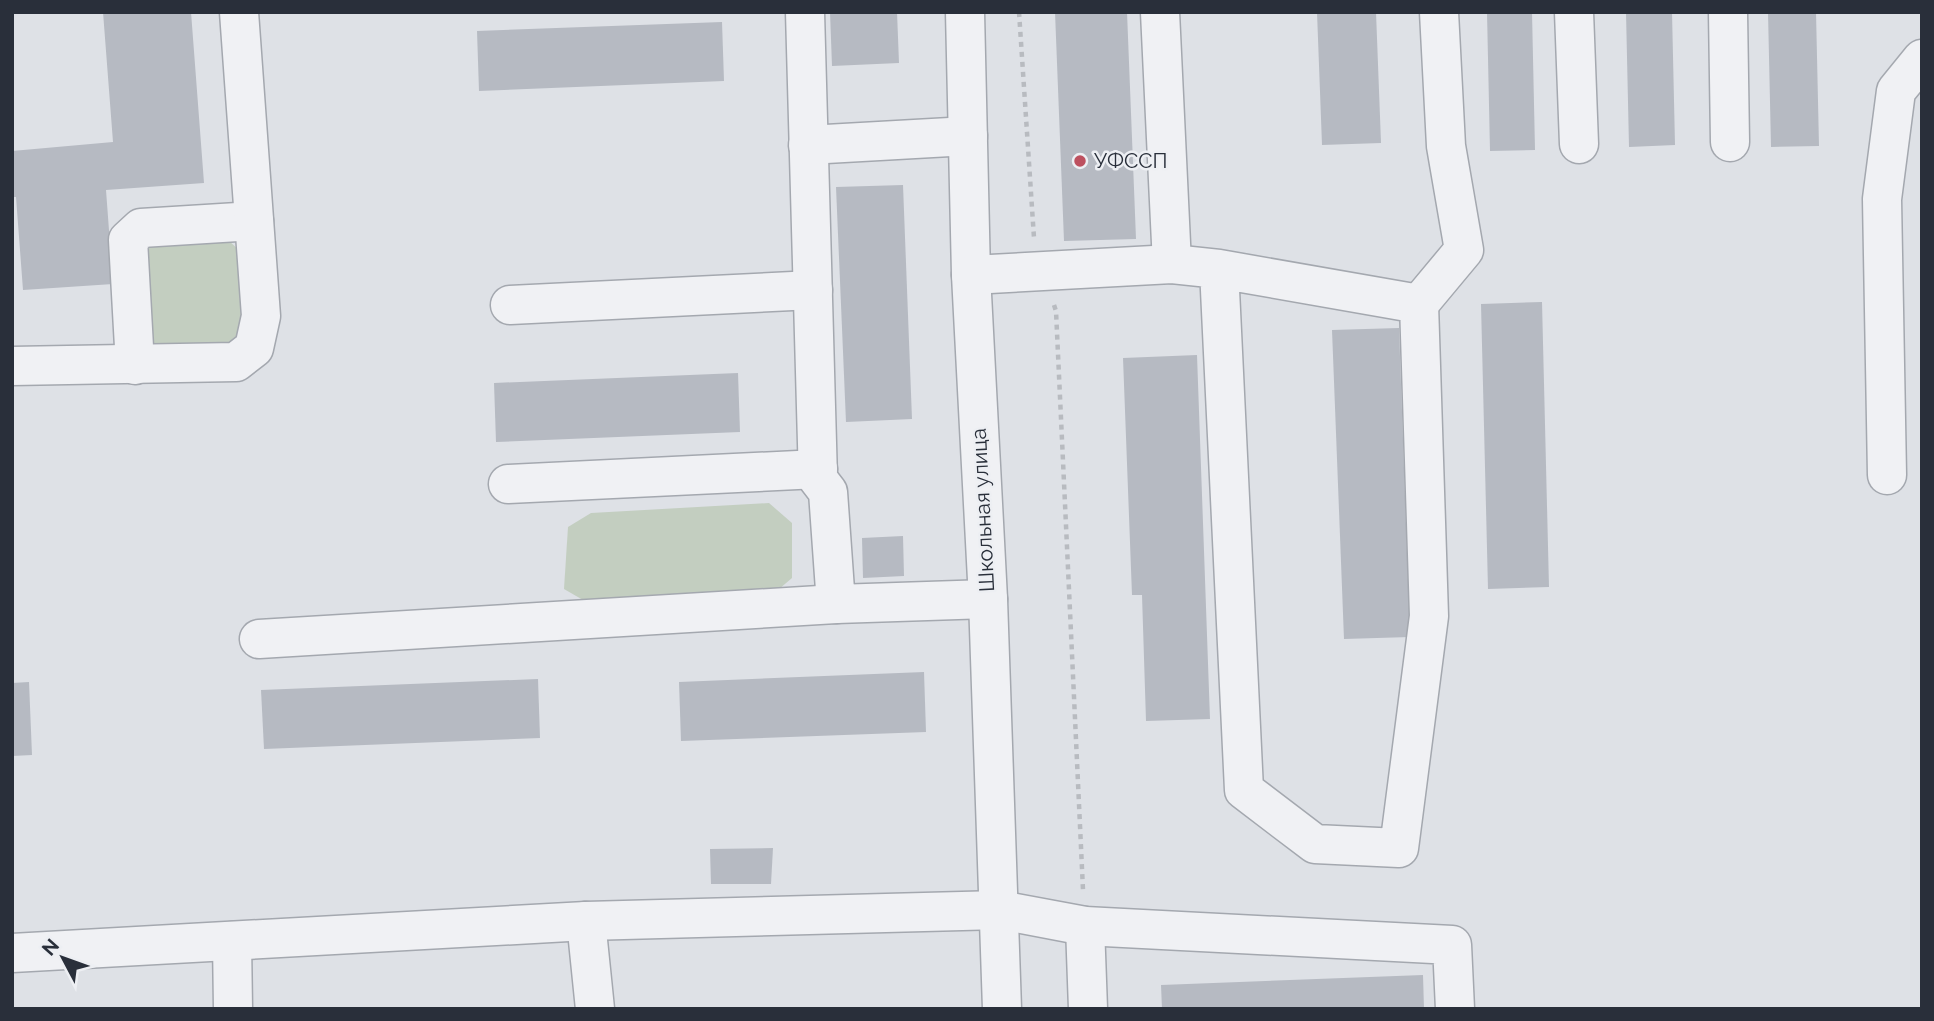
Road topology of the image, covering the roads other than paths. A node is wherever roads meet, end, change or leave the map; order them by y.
1 (239, 12) edge
2 (805, 12) edge
3 (965, 12) edge
4 (1160, 12) edge
5 (1439, 12) edge
6 (1574, 12) edge
7 (1728, 12) edge
8 (1922, 59) edge
9 (968, 136) junction
10 (1730, 142) dead end
11 (1579, 144) dead end
12 (808, 145) junction
13 (254, 220) junction
14 (1172, 264) junction
15 (1219, 269) junction
16 (971, 275) junction
17 (813, 290) junction
18 (1419, 304) junction
19 (510, 305) dead end
20 (135, 365) junction
21 (12, 366) edge
22 (817, 469) junction
23 (1887, 475) dead end
24 (508, 484) dead end
25 (988, 599) junction
26 (836, 604) junction
27 (259, 639) dead end
28 (1000, 910) junction
29 (586, 921) junction
30 (1084, 926) junction
31 (232, 941) junction
32 (12, 953) edge
33 (233, 1009) edge
34 (595, 1009) edge
35 (1002, 1009) edge
36 (1088, 1009) edge
37 (1455, 1009) edge

1 - 13 street
2 - 12 street
3 - 9 street, Школьная улица
4 - 14 street
5 - 18 street
6 - 11 street
7 - 10 street
8 - 23 street
9 - 12 street
9 - 16 street, Школьная улица
12 - 17 street
13 - 20 street
13 - 20 street
14 - 15 street
14 - 16 street
15 - 18 street
15 - 18 street
16 - 25 street, Школьная улица
17 - 19 street
17 - 22 street
20 - 21 street
22 - 24 street
22 - 26 street
25 - 26 street
25 - 28 street, Школьная улица
26 - 27 street
28 - 29 street
28 - 30 street
28 - 35 street, Школьная улица
29 - 31 street
29 - 34 street
30 - 36 street
30 - 37 street
31 - 32 street
31 - 33 street

